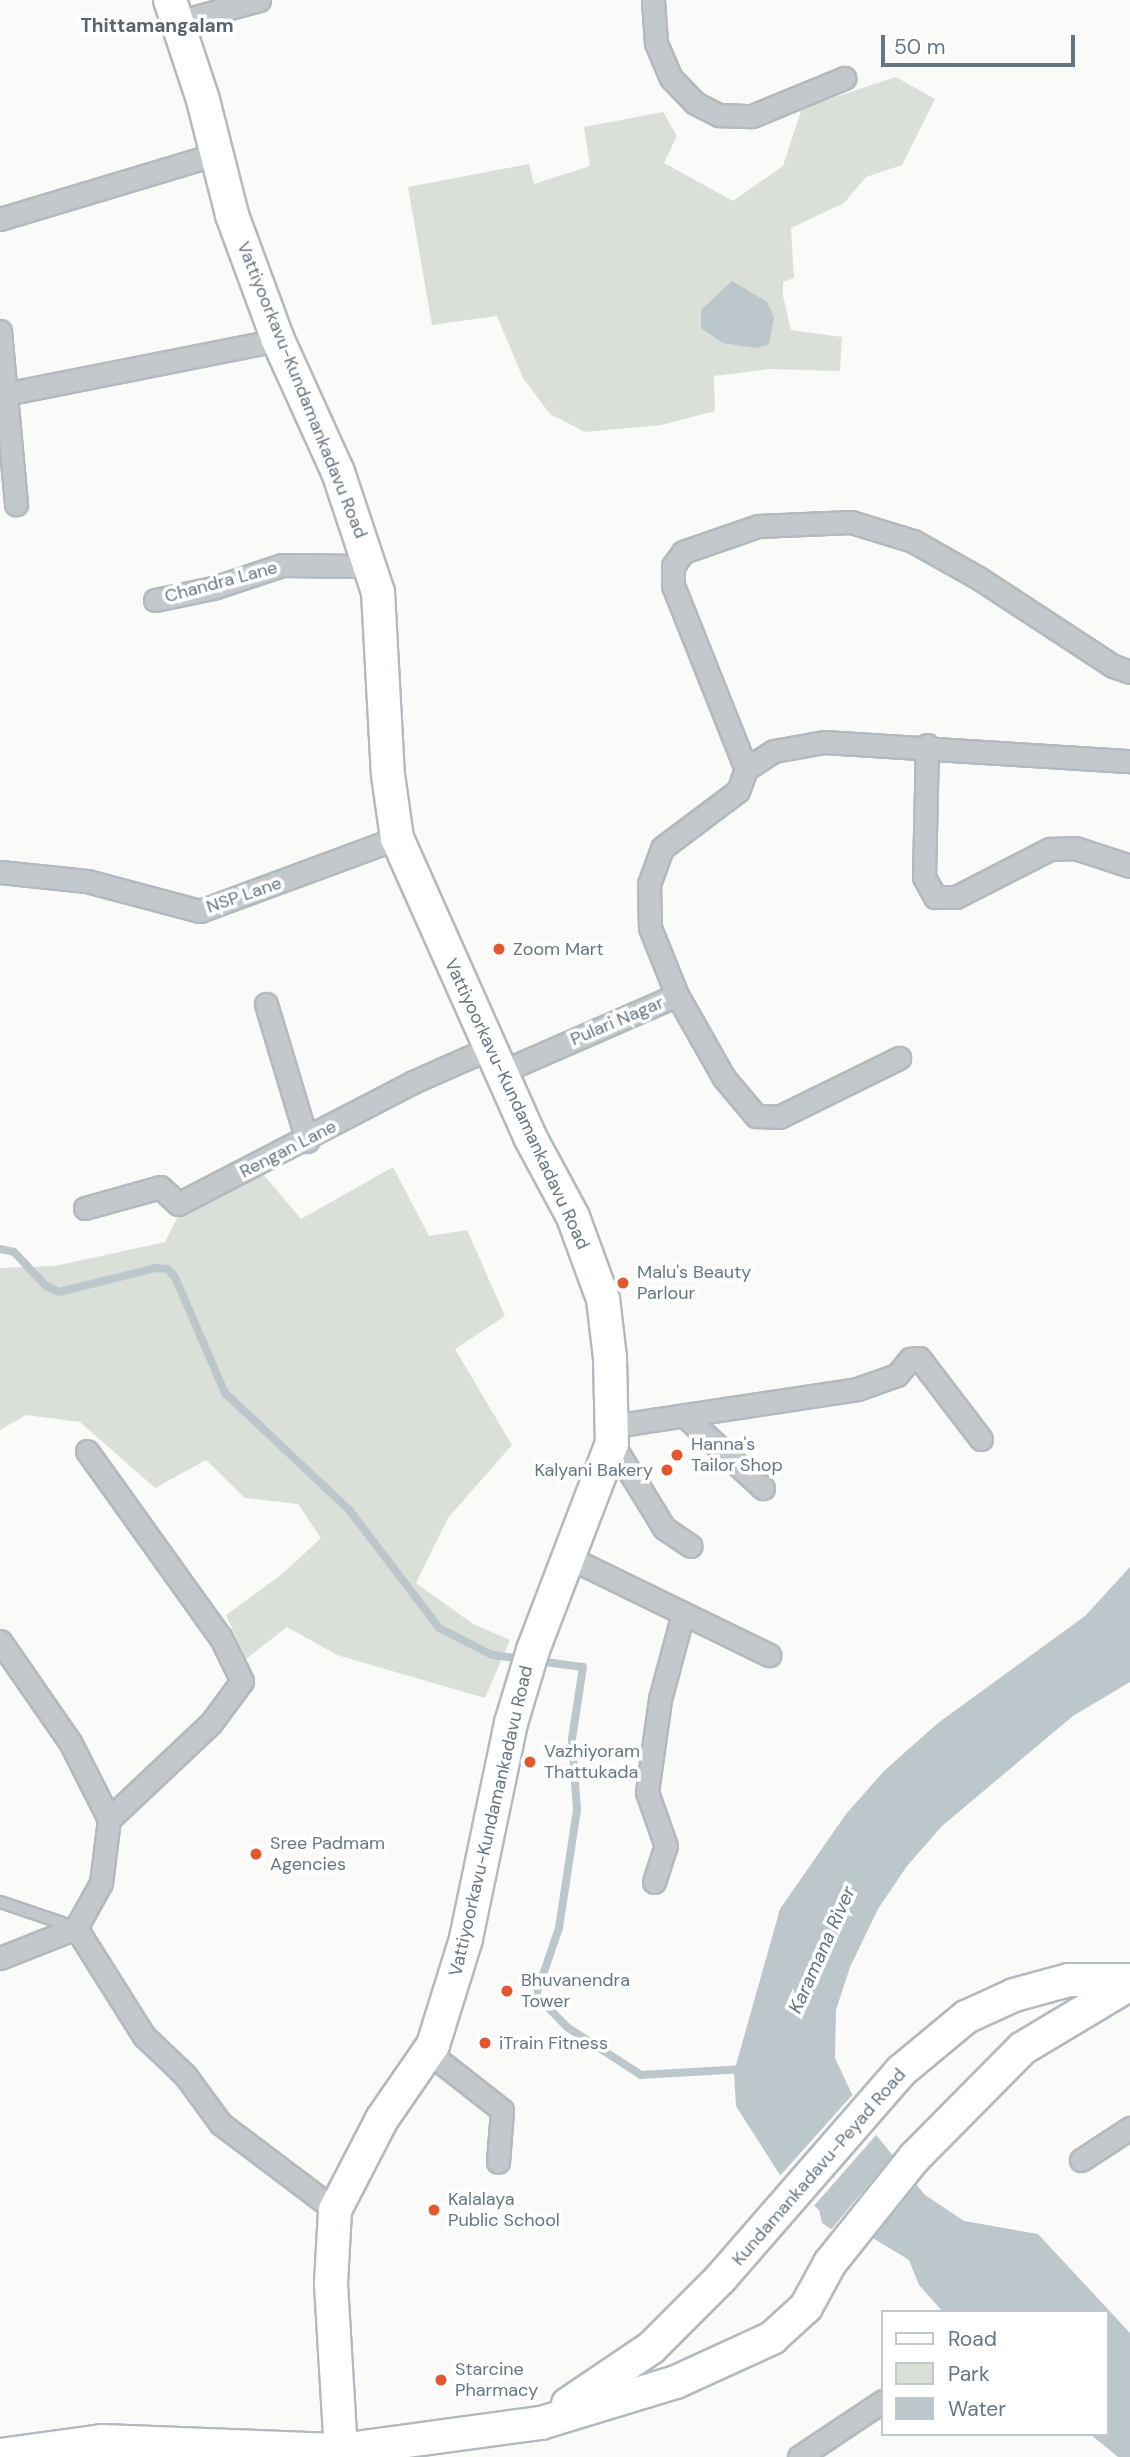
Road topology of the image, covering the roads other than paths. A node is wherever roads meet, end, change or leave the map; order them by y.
1 (259, 0) edge
2 (653, 0) edge
3 (173, 11) edge
4 (844, 78) dead end
5 (216, 154) junction
6 (0, 219) edge
7 (0, 331) edge
8 (278, 340) junction
9 (4, 395) edge
10 (16, 503) dead end
11 (371, 566) junction
12 (155, 600) dead end
13 (1130, 672) edge
14 (927, 745) junction
15 (1130, 761) edge
16 (746, 769) junction
17 (397, 838) junction
18 (1130, 866) edge
19 (0, 872) edge
20 (677, 995) junction
21 (266, 1004) dead end
22 (899, 1058) dead end
23 (495, 1060) junction
24 (307, 1141) junction
25 (85, 1208) dead end
26 (686, 1417) junction
27 (613, 1434) junction
28 (981, 1439) dead end
29 (87, 1451) dead end
30 (763, 1488) dead end
31 (691, 1546) dead end
32 (568, 1557) junction
33 (683, 1614) junction
34 (0, 1641) edge
35 (769, 1655) dead end
36 (109, 1819) junction
37 (654, 1882) dead end
38 (0, 1902) edge
39 (76, 1928) junction
40 (0, 1958) edge
41 (1130, 1982) edge
42 (428, 2052) junction
43 (1130, 2128) edge
44 (1081, 2160) dead end
45 (498, 2162) dead end
46 (335, 2210) junction
47 (881, 2402) edge
48 (541, 2423) junction
49 (342, 2453) edge
50 (0, 2455) edge
51 (799, 2457) edge

1 - 3 street
2 - 4 street
3 - 5 street, Vattiyoorkavu-Kundamankadavu Road
5 - 6 street
5 - 8 street, Vattiyoorkavu-Kundamankadavu Road
7 - 9 street
8 - 9 street
8 - 11 street, Vattiyoorkavu-Kundamankadavu Road
9 - 10 street
11 - 12 street, Chandra Lane
11 - 17 street, Vattiyoorkavu-Kundamankadavu Road
13 - 16 street
14 - 15 street
14 - 16 street
14 - 18 street
16 - 20 street, Pulari Nagar
17 - 19 street, NSP Lane
17 - 23 street, Vattiyoorkavu-Kundamankadavu Road
20 - 22 street
20 - 23 street, Pulari Nagar
21 - 24 street
23 - 24 street, Rengan Lane
23 - 27 street, Vattiyoorkavu-Kundamankadavu Road
24 - 25 street, Rengan Lane
26 - 27 street
26 - 28 street
26 - 30 street
27 - 31 street
27 - 32 street, Vattiyoorkavu-Kundamankadavu Road
29 - 36 street
32 - 33 street
32 - 42 street, Vattiyoorkavu-Kundamankadavu Road
33 - 35 street
33 - 37 street
34 - 36 street
36 - 39 street
38 - 39 lane
39 - 40 street
39 - 46 street
41 - 48 street, Kundamankadavu-Peyad Road
41 - 48 street, Kundamankadavu-Peyad Road
42 - 45 street
42 - 46 street, Vattiyoorkavu-Kundamankadavu Road
43 - 44 street
46 - 49 street, Vattiyoorkavu-Kundamankadavu Road
47 - 51 street
48 - 49 street, Kundamankadavu-Peyad Road
49 - 50 street, Kundamankadavu-Peyad Road

